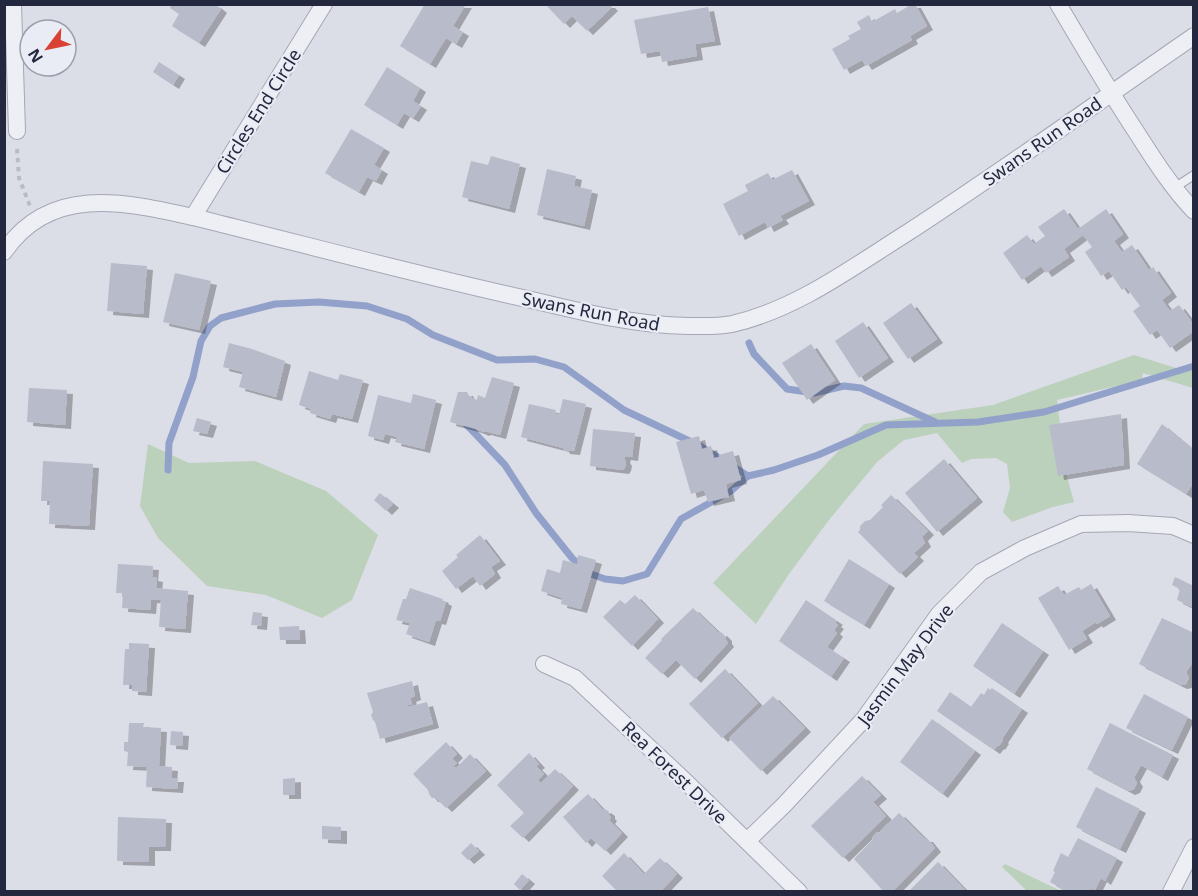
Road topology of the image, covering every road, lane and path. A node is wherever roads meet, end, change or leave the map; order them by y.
1 (13, 4) edge
2 (324, 4) edge
3 (1058, 4) edge
4 (1194, 36) edge
5 (1111, 93) junction
6 (17, 131) joint
7 (1194, 175) edge
8 (1174, 188) junction
9 (1194, 212) edge
10 (193, 217) junction
11 (36, 220) junction
12 (4, 252) edge
13 (1194, 535) edge
14 (544, 664) dead end
15 (747, 841) junction
16 (1194, 847) edge
17 (799, 891) edge
18 (1171, 891) edge

1 - 6 street
2 - 10 street, Circles End Circle
3 - 5 street
4 - 5 street, Swans Run Road
5 - 8 street
5 - 10 street, Swans Run Road
6 - 11 path
7 - 8 lane
8 - 9 street
10 - 11 street, Swans Run Road
11 - 12 street, Swans Run Road
13 - 15 street, Jasmin May Drive
14 - 15 street, Rea Forest Drive
15 - 17 street, Rea Forest Drive
16 - 18 street

